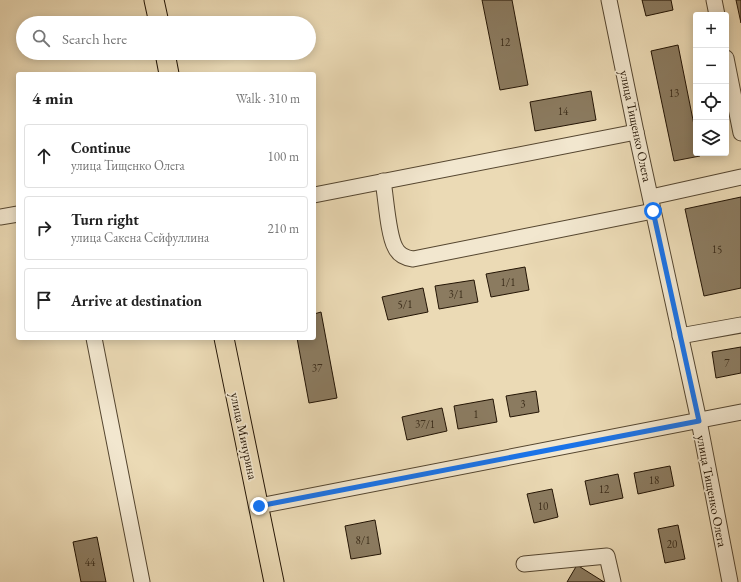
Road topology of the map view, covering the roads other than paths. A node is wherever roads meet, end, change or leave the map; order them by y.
1 (154, 0) edge
2 (610, 0) edge
3 (714, 0) edge
4 (716, 12) edge
5 (157, 16) edge
6 (166, 60) edge
7 (169, 72) edge
8 (729, 73) edge
9 (636, 132) junction
10 (741, 133) edge
11 (741, 177) edge
12 (383, 181) junction
13 (316, 194) edge
14 (652, 204) junction
15 (16, 214) edge
16 (0, 217) edge
17 (741, 325) edge
18 (680, 336) junction
19 (94, 340) edge
20 (224, 340) edge
21 (741, 412) edge
22 (699, 421) junction
23 (259, 506) junction
24 (524, 564) dead end
25 (142, 582) edge
26 (274, 582) edge
27 (613, 582) edge
28 (730, 582) edge

1 - 5 main road
2 - 9 street, улица Тищенко Олега
3 - 4 street
6 - 7 main road
8 - 10 street
9 - 12 street
9 - 14 street, улица Тищенко Олега
11 - 14 street
12 - 13 street
12 - 14 street
14 - 18 street, улица Тищенко Олега
15 - 16 street
17 - 18 street
18 - 22 street, улица Тищенко Олега
19 - 25 street
20 - 23 main road, улица Мичурина
21 - 22 street
22 - 23 street
22 - 28 street, улица Тищенко Олега
23 - 26 main road, улица Мичурина
24 - 27 street

